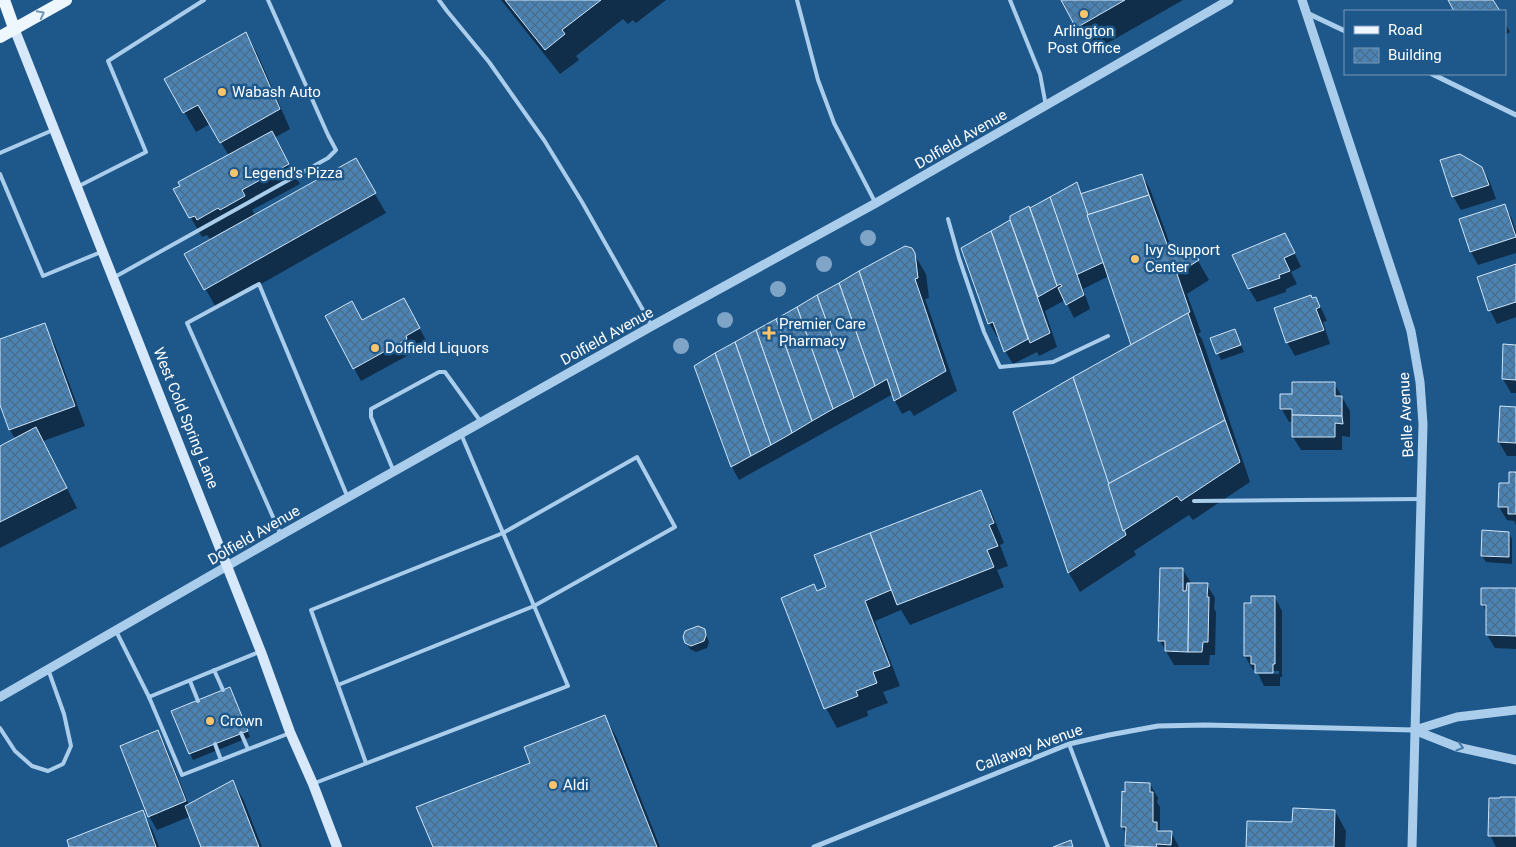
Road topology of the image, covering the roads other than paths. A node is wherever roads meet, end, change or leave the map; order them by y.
1 (4, 0) edge
2 (66, 0) edge
3 (204, 0) edge
4 (268, 0) edge
5 (439, 0) edge
6 (797, 0) edge
7 (1010, 0) edge
8 (1229, 0) edge
9 (1302, 0) edge
10 (1307, 13) junction
11 (14, 28) junction
12 (1344, 31) edge
13 (0, 37) edge
14 (1434, 75) edge
15 (1046, 106) junction
16 (1516, 115) edge
17 (55, 130) junction
18 (0, 153) edge
19 (0, 174) edge
20 (77, 187) junction
21 (876, 203) junction
22 (948, 219) dead end
23 (102, 251) junction
24 (113, 278) junction
25 (652, 326) junction
26 (1108, 336) dead end
27 (481, 422) junction
28 (461, 434) junction
29 (394, 472) junction
30 (348, 498) junction
31 (1421, 499) junction
32 (1194, 500) dead end
33 (503, 533) junction
34 (280, 536) junction
35 (227, 566) junction
36 (534, 606) junction
37 (116, 631) junction
38 (260, 652) junction
39 (48, 669) junction
40 (214, 670) junction
41 (190, 680) junction
42 (338, 686) junction
43 (223, 690) dead end
44 (0, 697) edge
45 (150, 697) junction
46 (198, 702) dead end
47 (1516, 710) edge
48 (0, 728) edge
49 (1414, 730) junction
50 (290, 732) junction
51 (241, 733) dead end
52 (215, 744) dead end
53 (1069, 744) junction
54 (248, 749) junction
55 (221, 760) junction
56 (1516, 760) edge
57 (366, 763) junction
58 (313, 784) junction
59 (338, 847) edge
60 (814, 847) edge
61 (1108, 847) edge
62 (1412, 847) edge

1 - 11 main road, West Cold Spring Lane
11 -> 2 main road
3 - 20 lane
4 - 24 lane
5 - 25 lane
6 - 21 lane
7 - 15 lane
8 - 15 street, Dolfield Avenue
9 - 10 street, Belle Avenue
10 - 12 street
10 - 31 street, Belle Avenue
11 - 13 main road
11 - 17 main road, West Cold Spring Lane
14 - 16 street
15 - 21 street, Dolfield Avenue
17 - 18 lane
17 - 20 main road, West Cold Spring Lane
19 - 23 lane
20 - 23 main road, West Cold Spring Lane
21 - 25 street, Dolfield Avenue
22 - 26 lane
23 - 24 main road, West Cold Spring Lane
24 - 35 main road, West Cold Spring Lane
25 - 27 street, Dolfield Avenue
27 - 28 street, Dolfield Avenue
27 - 29 lane
28 - 29 street, Dolfield Avenue
28 - 33 lane
29 - 30 street, Dolfield Avenue
30 - 34 street, Dolfield Avenue
30 - 34 lane
31 - 32 lane
31 - 49 street, Belle Avenue
33 - 36 lane
33 - 36 lane
33 - 42 lane
34 - 35 street, Dolfield Avenue
35 - 37 street, Dolfield Avenue
35 - 38 main road, West Cold Spring Lane
36 - 42 lane
36 - 57 lane
37 - 39 street, Dolfield Avenue
37 - 45 lane
38 - 40 lane
38 - 50 main road, West Cold Spring Lane
39 - 44 street, Dolfield Avenue
39 - 48 lane
40 - 41 lane
40 - 43 lane
41 - 45 lane
41 - 46 lane
42 - 57 lane
45 - 55 lane
47 - 49 street, Callaway Avenue
49 - 53 street, Callaway Avenue
49 -> 56 street, Callaway Avenue
49 - 62 street, Belle Avenue
50 - 54 lane
50 - 58 main road, West Cold Spring Lane
51 - 54 lane
52 - 55 lane
53 - 60 street, Callaway Avenue
53 - 61 lane
54 - 55 lane
57 - 58 lane
58 - 59 main road, West Cold Spring Lane

